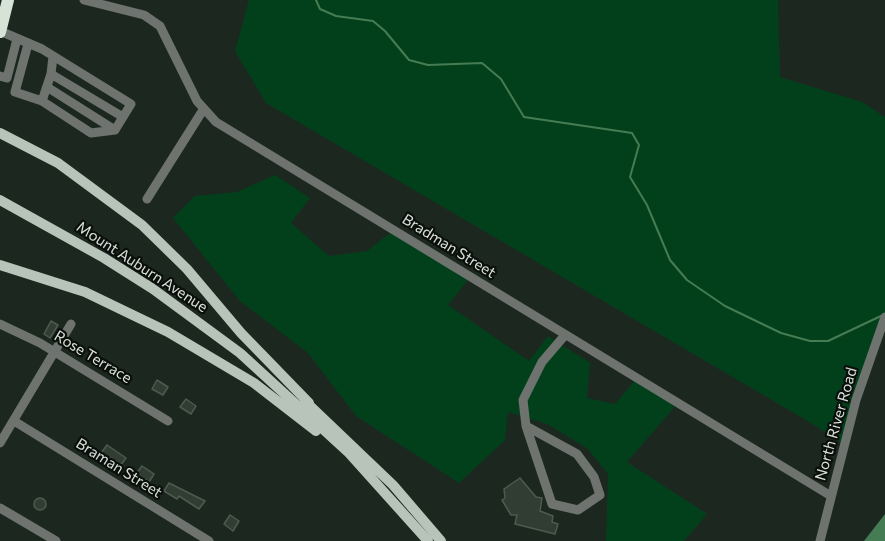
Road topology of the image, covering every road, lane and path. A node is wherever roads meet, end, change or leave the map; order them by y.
1 (8, 0) edge
2 (84, 0) edge
3 (0, 32) edge
4 (23, 43) junction
5 (53, 56) junction
6 (19, 61) dead end
7 (51, 74) junction
8 (10, 78) edge
9 (46, 87) junction
10 (42, 101) junction
11 (203, 110) junction
12 (123, 117) junction
13 (115, 130) junction
14 (0, 133) edge
15 (147, 199) dead end
16 (0, 200) edge
17 (0, 266) edge
18 (884, 319) edge
19 (0, 324) edge
20 (71, 324) dead end
21 (565, 335) junction
22 (54, 352) junction
23 (260, 370) junction
24 (309, 403) junction
25 (14, 421) junction
26 (168, 421) dead end
27 (526, 426) junction
28 (0, 443) edge
29 (376, 482) junction
30 (831, 496) junction
31 (0, 508) edge
32 (56, 541) edge
33 (208, 541) edge
34 (428, 541) edge
35 (441, 541) edge
36 (820, 541) edge

1 - 3 highway
2 - 11 street, Bradman Street
3 - 4 street
4 - 5 street
4 - 8 street
5 - 7 street
5 - 12 street
6 - 8 street
7 - 9 street
7 - 12 street
8 - 10 street
9 - 10 street
9 - 13 street
10 - 13 street
11 - 15 street
11 - 21 street, Bradman Street
12 - 13 street
14 - 24 main road
16 - 23 main road, Mount Auburn Avenue
17 - 29 main road
18 - 30 street, North River Road
19 - 22 street, Rose Terrace
20 - 22 street
21 - 27 street
21 - 30 street, Bradman Street
22 - 25 street
22 - 26 street, Rose Terrace
23 - 24 main road, Mount Auburn Avenue
23 - 29 main road, Mount Auburn Avenue
24 - 35 main road, Mount Auburn Avenue
25 - 28 street
25 - 33 street, Braman Street
27 - 27 street
29 - 34 main road, Mount Auburn Avenue
30 - 36 street, North River Road
31 - 32 street

